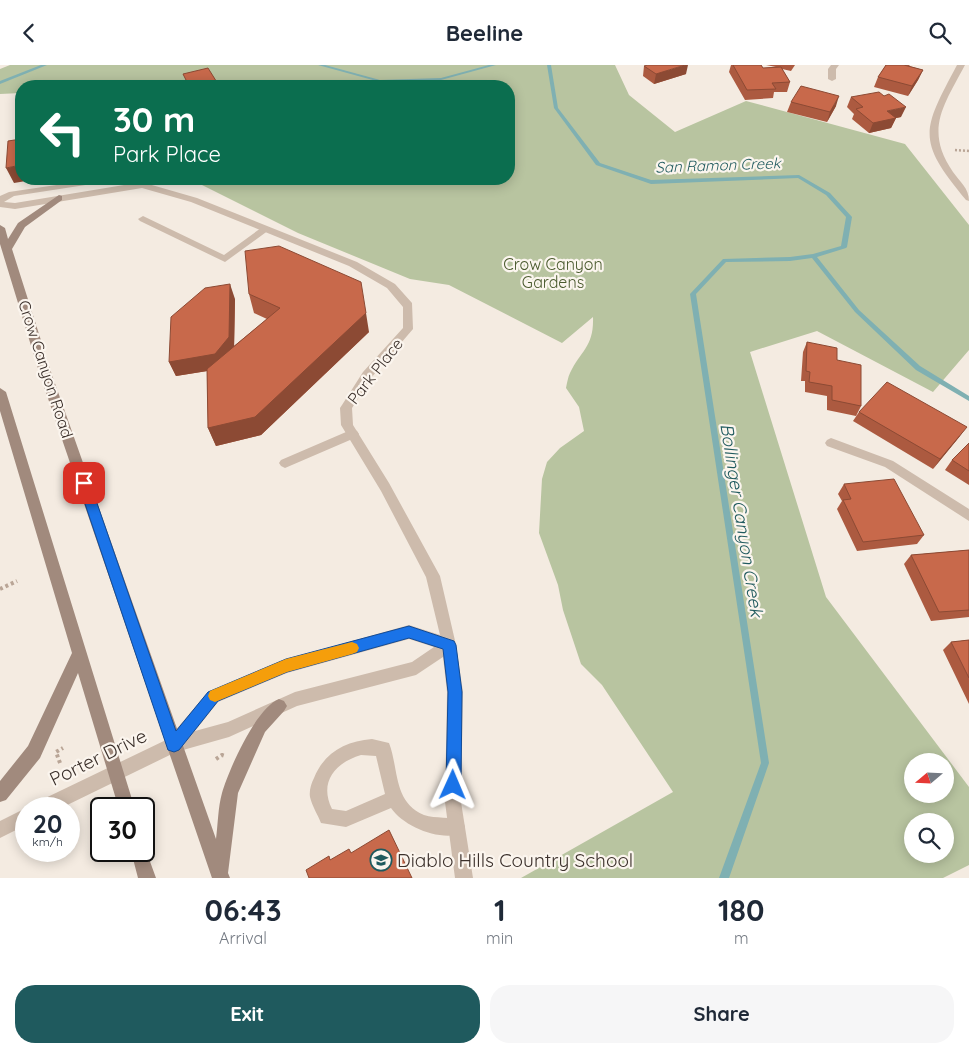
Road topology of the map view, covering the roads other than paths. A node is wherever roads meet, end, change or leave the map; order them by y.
1 (835, 65) edge
2 (960, 65) edge
3 (832, 79) dead end
4 (73, 185) edge
5 (127, 185) edge
6 (152, 185) edge
7 (59, 198) junction
8 (969, 198) edge
9 (0, 200) edge
10 (0, 204) edge
11 (143, 219) dead end
12 (0, 228) edge
13 (264, 230) junction
14 (7, 249) junction
15 (0, 392) edge
16 (353, 434) junction
17 (830, 443) dead end
18 (286, 463) dead end
19 (969, 516) edge
20 (449, 645) junction
21 (80, 653) junction
22 (279, 706) junction
23 (174, 745) junction
24 (116, 771) junction
25 (0, 794) edge
26 (65, 797) edge
27 (124, 797) edge
28 (394, 798) junction
29 (15, 822) edge
30 (457, 827) junction
31 (0, 830) edge
32 (142, 862) edge
33 (220, 876) edge
34 (147, 878) edge
35 (464, 878) edge

1 - 3 street
2 - 8 street
4 - 9 street
5 - 7 street, Park Place
6 - 13 street, Park Place
7 - 10 street, Park Place
7 - 14 main road
11 - 13 street
12 - 14 main road, Crow Canyon Road
13 - 16 street, Park Place
14 - 23 main road, Crow Canyon Road
15 - 21 main road
16 - 18 street
16 - 20 street, Park Place
17 - 19 street
20 - 22 street
20 - 23 street
20 - 30 street, Park Place
21 - 24 main road
21 - 25 main road
22 - 23 street
22 - 33 main road
23 - 24 street, Porter Drive
23 - 33 main road, Crow Canyon Road
24 - 26 street, Porter Drive
24 - 27 main road
28 - 28 street
28 - 30 street
29 - 31 street
30 - 35 street, Park Place
32 - 34 main road

